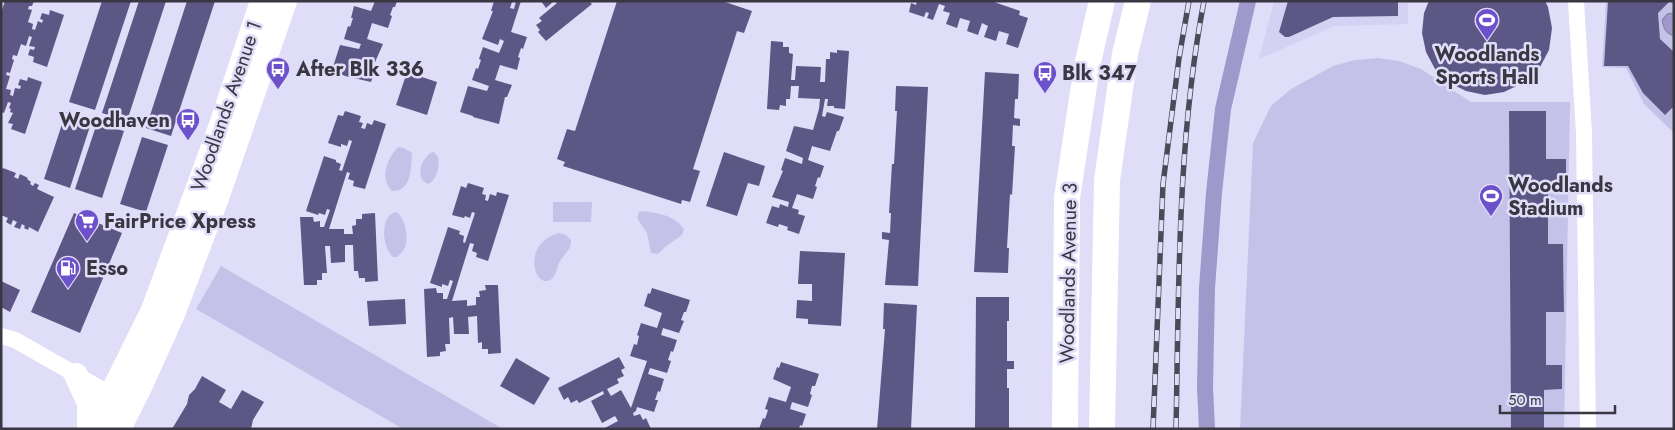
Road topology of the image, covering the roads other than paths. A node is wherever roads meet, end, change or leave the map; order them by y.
1 (285, 1) edge
2 (1102, 1) edge
3 (1138, 1) edge
4 (1576, 1) edge
5 (257, 7) edge
6 (1066, 319) junction
7 (1104, 320) junction
8 (1, 327) edge
9 (8, 338) edge
10 (76, 375) junction
11 (110, 394) junction
12 (132, 403) junction
13 (88, 429) edge
14 (94, 429) edge
15 (119, 429) edge
16 (1065, 429) edge
17 (1102, 429) edge
18 (1588, 429) edge

1 - 12 main road, Woodlands Avenue 1
2 - 6 main road, Woodlands Avenue 3
3 - 7 main road, Woodlands Avenue 3
4 - 18 street
5 - 11 main road, Woodlands Avenue 1
6 - 7 main road
6 - 16 main road, Woodlands Avenue 3
7 - 17 main road, Woodlands Avenue 3
8 - 9 street
9 - 10 street
10 - 11 street
10 - 13 main road
11 - 12 street
11 - 14 main road, Woodlands Avenue 1
12 - 15 main road, Woodlands Avenue 1

